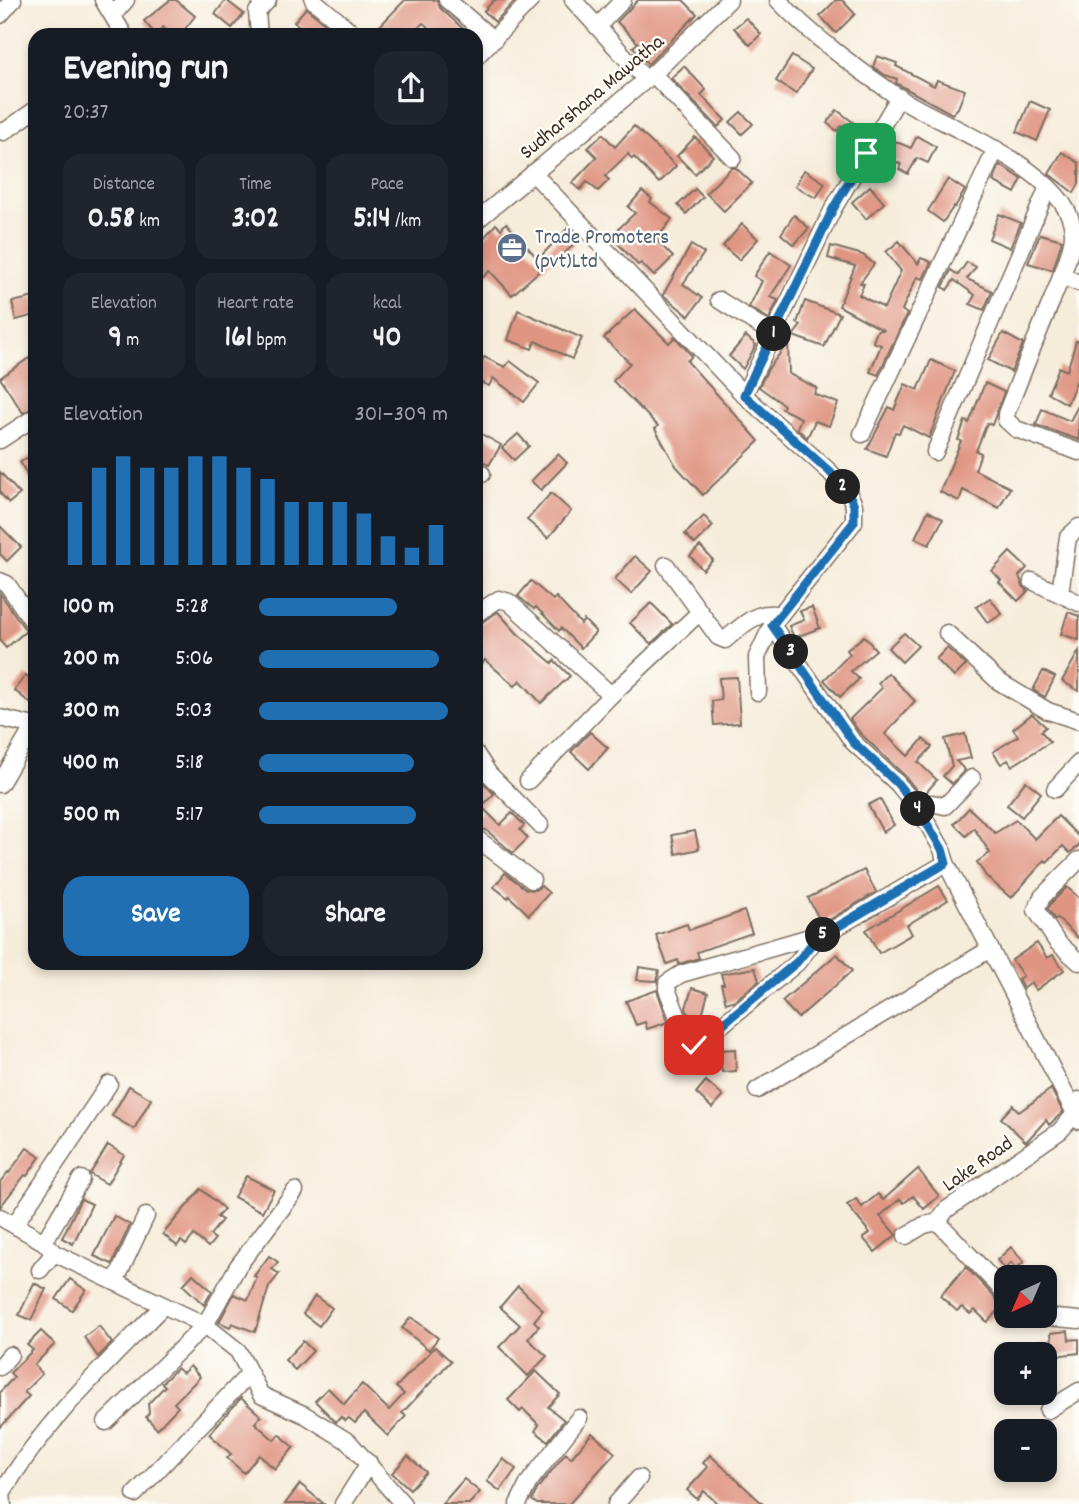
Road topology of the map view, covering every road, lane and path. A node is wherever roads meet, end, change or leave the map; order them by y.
1 (13, 0) edge
2 (103, 0) edge
3 (126, 0) edge
4 (268, 0) edge
5 (313, 0) edge
6 (447, 0) edge
7 (531, 0) edge
8 (573, 0) edge
9 (623, 0) edge
10 (729, 0) edge
11 (778, 0) edge
12 (0, 15) edge
13 (113, 15) junction
14 (598, 26) junction
15 (120, 28) edge
16 (258, 28) edge
17 (347, 28) edge
18 (480, 28) edge
19 (483, 31) edge
20 (494, 40) junction
21 (483, 50) edge
22 (649, 77) junction
23 (899, 97) junction
24 (28, 115) edge
25 (0, 131) edge
26 (996, 149) junction
27 (733, 158) dead end
28 (533, 173) junction
29 (1048, 187) junction
30 (483, 215) edge
31 (1061, 276) junction
32 (1079, 283) edge
33 (719, 300) dead end
34 (773, 334) junction
35 (744, 395) junction
36 (0, 419) edge
37 (28, 421) edge
38 (862, 434) dead end
39 (2, 438) edge
40 (935, 452) dead end
41 (1079, 452) edge
42 (1079, 527) edge
43 (666, 565) dead end
44 (0, 581) edge
45 (1032, 581) dead end
46 (1060, 593) junction
47 (1079, 603) edge
48 (483, 609) edge
49 (700, 612) junction
50 (28, 615) edge
51 (776, 620) junction
52 (947, 634) dead end
53 (758, 692) dead end
54 (611, 695) junction
55 (0, 718) edge
56 (1079, 721) edge
57 (28, 724) edge
58 (28, 735) edge
59 (1079, 763) edge
60 (483, 765) edge
61 (972, 778) dead end
62 (528, 781) dead end
63 (0, 784) edge
64 (1055, 789) dead end
65 (920, 812) junction
66 (540, 825) dead end
67 (483, 843) edge
68 (1079, 860) edge
69 (946, 863) junction
70 (532, 880) dead end
71 (815, 940) junction
72 (990, 949) junction
73 (1079, 962) edge
74 (109, 1084) dead end
75 (757, 1090) dead end
76 (1077, 1112) edge
77 (81, 1179) dead end
78 (295, 1191) dead end
79 (146, 1216) dead end
80 (0, 1217) edge
81 (937, 1222) junction
82 (15, 1224) junction
83 (906, 1236) dead end
84 (49, 1248) junction
85 (40, 1270) dead end
86 (994, 1281) edge
87 (115, 1282) junction
88 (163, 1306) junction
89 (1057, 1318) edge
90 (1079, 1320) edge
91 (205, 1325) junction
92 (249, 1374) junction
93 (1079, 1391) edge
94 (1048, 1410) dead end
95 (579, 1418) dead end
96 (106, 1422) dead end
97 (369, 1463) junction
98 (639, 1478) dead end
99 (135, 1494) dead end
100 (3, 1504) edge
101 (343, 1504) edge
102 (403, 1504) edge
103 (518, 1504) edge
104 (616, 1504) edge

1 - 12 street
2 - 13 street
3 - 13 street
4 - 16 street
5 - 17 street
6 - 18 street
7 - 20 street
8 - 14 street
9 - 14 street
10 - 22 street, Sudharshana Mawatha
11 - 23 street
13 - 15 street
14 - 22 street
19 - 20 street
20 - 21 street
22 - 27 street
22 - 28 street, Sudharshana Mawatha
23 - 26 street
23 - 34 street
24 - 25 street
26 - 29 street
26 - 38 street
28 - 30 street, Sudharshana Mawatha
28 - 35 street
29 - 31 street
29 - 40 street
31 - 32 street
31 - 41 street
33 - 34 street
34 - 35 street
35 - 51 street
36 - 39 street
37 - 39 street
42 - 46 street
43 - 49 street
44 - 50 street
45 - 46 street
46 - 47 street
48 - 54 street
49 - 51 street
49 - 54 street
51 - 53 street
51 - 65 street
52 - 56 street
54 - 62 street
55 - 57 street
58 - 63 street
59 - 64 street
60 - 66 street
61 - 65 street
65 - 69 street
67 - 70 street
68 - 73 street
69 - 71 street
69 - 72 street
71 - 71 street
72 - 75 street
72 - 76 street
74 - 82 street
76 - 81 street, Lake Road
77 - 84 street
78 - 91 street
79 - 87 street
80 - 82 street
81 - 83 street
81 - 86 street, Lake Road
82 - 84 street
84 - 85 street
84 - 87 street
87 - 88 street
88 - 91 street
88 - 100 street
89 - 90 street
91 - 92 street
91 - 96 street
92 - 97 street
92 - 99 street
93 - 94 street
95 - 103 street
97 - 101 street
97 - 102 street
98 - 104 street

